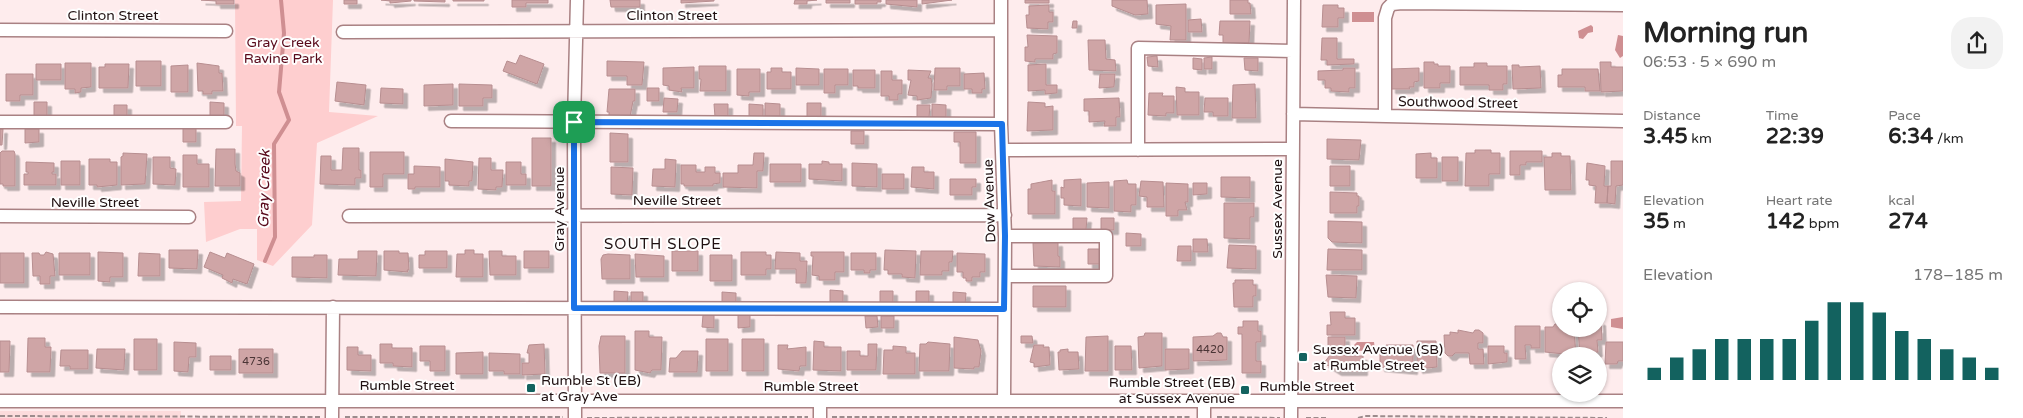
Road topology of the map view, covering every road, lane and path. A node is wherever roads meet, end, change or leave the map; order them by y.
1 (577, 0) edge
2 (1001, 0) edge
3 (1294, 0) edge
4 (1623, 5) edge
5 (0, 30) edge
6 (576, 30) junction
7 (1000, 30) junction
8 (226, 31) dead end
9 (342, 32) dead end
10 (1293, 51) junction
11 (1293, 114) junction
12 (1385, 115) junction
13 (452, 121) dead end
14 (1623, 121) edge
15 (0, 122) edge
16 (226, 122) dead end
17 (574, 122) junction
18 (1002, 124) junction
19 (1293, 149) junction
20 (1002, 150) junction
21 (1138, 150) junction
22 (1005, 215) junction
23 (0, 216) edge
24 (349, 216) dead end
25 (575, 216) junction
26 (189, 217) dead end
27 (1005, 236) junction
28 (1005, 276) junction
29 (0, 307) edge
30 (333, 307) junction
31 (574, 308) junction
32 (1004, 309) junction
33 (332, 400) junction
34 (0, 401) edge
35 (574, 401) junction
36 (820, 401) junction
37 (1004, 401) junction
38 (1204, 401) junction
39 (1291, 401) junction
40 (1623, 401) edge
41 (0, 416) edge
42 (802, 416) dead end
43 (86, 417) edge
44 (151, 417) edge
45 (332, 417) edge
46 (556, 417) edge
47 (824, 417) edge
48 (1204, 417) edge
49 (575, 418) edge
50 (584, 418) edge
51 (1281, 418) edge
52 (1291, 418) edge
53 (1306, 418) edge
54 (1328, 418) edge
55 (1358, 418) edge
56 (1607, 418) edge

1 - 6 street, Gray Avenue
2 - 7 street, Dow Avenue
3 - 10 street, Sussex Avenue
4 - 12 street
5 - 8 street, Clinton Street
6 - 7 street, Clinton Street
6 - 9 street, Clinton Street
6 - 17 street, Gray Avenue
7 - 18 street, Dow Avenue
10 - 11 street, Sussex Avenue
10 - 21 street
11 - 12 street, Southwood Street
11 - 19 street, Sussex Avenue
12 - 14 street, Southwood Street
13 - 17 street
15 - 16 street
17 - 18 street
17 - 25 street, Gray Avenue
18 - 20 street, Dow Avenue
19 - 21 street
19 - 39 street, Sussex Avenue
20 - 21 street
20 - 22 street, Dow Avenue
22 - 25 street, Neville Street
22 - 27 street, Dow Avenue
23 - 26 street, Neville Street
24 - 25 street, Neville Street
25 - 31 street, Gray Avenue
27 - 28 street, Dow Avenue
27 - 28 street
28 - 32 street, Dow Avenue
29 - 30 street
30 - 31 street
30 - 33 street
31 - 32 street
31 - 35 street, Gray Avenue
32 - 37 street, Dow Avenue
33 - 34 street, Rumble Street
33 - 35 street, Rumble Street
33 - 45 street
35 - 36 street, Rumble Street
35 - 49 street, Gray Avenue
36 - 37 street, Rumble Street
36 - 47 street
37 - 38 street, Rumble Street
38 - 39 street, Rumble Street
38 - 48 street
39 - 40 street, Rumble Street
39 - 52 street, Sussex Avenue
41 - 43 path
42 - 50 path
43 - 44 path
44 - 45 path
45 - 46 path
47 - 48 path
48 - 51 path
53 - 54 path
55 - 56 path

